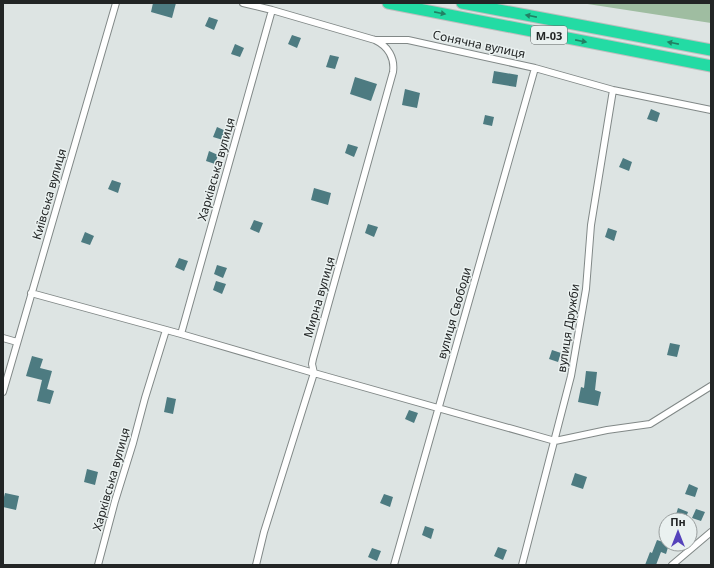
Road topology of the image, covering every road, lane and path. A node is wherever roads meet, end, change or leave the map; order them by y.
1 (116, 3) edge
2 (243, 3) edge
3 (388, 3) edge
4 (462, 3) edge
5 (272, 10) junction
6 (375, 40) junction
7 (711, 50) edge
8 (711, 66) edge
9 (535, 68) junction
10 (613, 90) junction
11 (711, 110) edge
12 (31, 293) junction
13 (166, 330) junction
14 (182, 334) junction
15 (3, 338) edge
16 (17, 342) junction
17 (314, 373) junction
18 (711, 386) edge
19 (3, 392) edge
20 (438, 408) junction
21 (555, 441) junction
22 (711, 532) edge
23 (98, 565) edge
24 (256, 565) edge
25 (394, 565) edge
26 (522, 565) edge
27 (672, 565) edge

1 - 12 street, Київська вулиця
2 - 5 street, Сонячна вулиця
3 -> 8 highway, М-03
7 -> 4 highway, М-03
5 - 6 street, Сонячна вулиця
5 - 14 street, Харківська вулиця
6 - 9 street, Сонячна вулиця
6 - 17 street, Мирна вулиця
9 - 10 street, Сонячна вулиця
9 - 20 street, вулиця Свободи
10 - 11 street, Сонячна вулиця
10 - 21 street, вулиця Дружби
12 - 13 street
12 - 16 street, Київська вулиця
13 - 14 street
13 - 23 street, Харківська вулиця
14 - 17 street
15 - 16 street
16 - 19 street, Київська вулиця
17 - 20 street
17 - 24 street, Мирна вулиця
18 - 21 street
20 - 21 street
20 - 25 street, вулиця Свободи
21 - 26 street, вулиця Дружби
22 - 27 street

